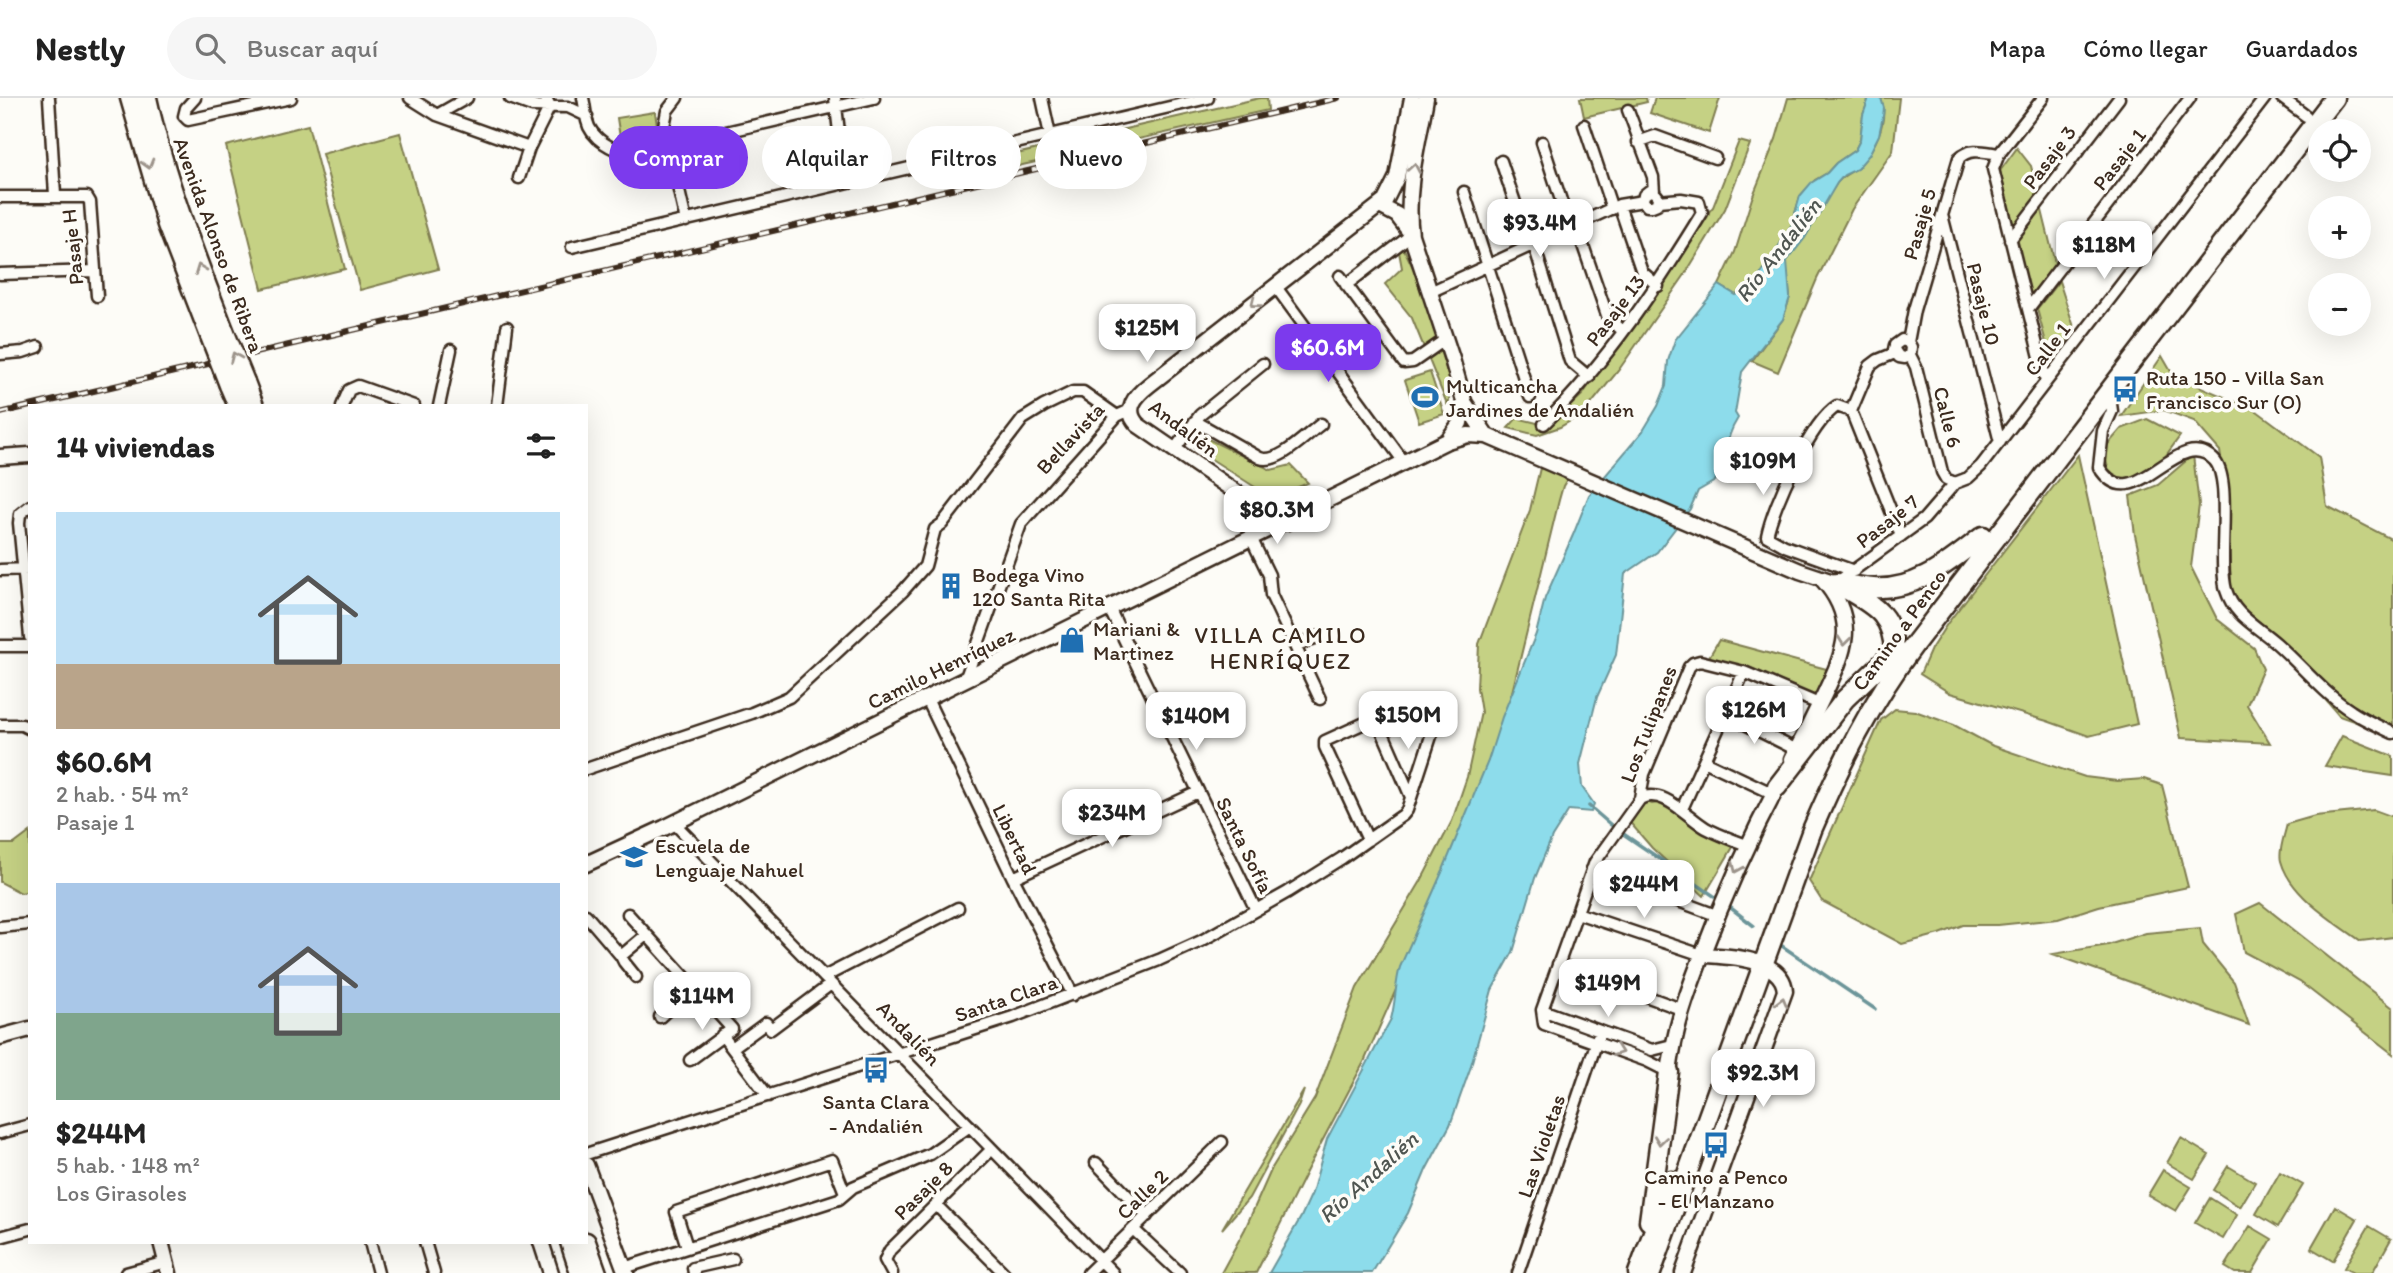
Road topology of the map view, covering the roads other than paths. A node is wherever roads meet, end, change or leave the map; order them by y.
1 (49, 98) edge
2 (130, 98) edge
3 (147, 98) edge
4 (195, 98) edge
5 (290, 98) edge
6 (410, 98) edge
7 (467, 98) edge
8 (510, 98) edge
9 (583, 98) edge
10 (677, 98) edge
11 (874, 98) edge
12 (1042, 98) edge
13 (1208, 98) edge
14 (1412, 98) edge
15 (1426, 98) edge
16 (2043, 98) edge
17 (2119, 98) edge
18 (2190, 98) edge
19 (2265, 98) edge
20 (2282, 98) edge
21 (2320, 98) edge
22 (2334, 98) edge
23 (450, 102) edge
24 (548, 102) edge
25 (835, 102) edge
26 (1628, 110) dead end
27 (437, 115) junction
28 (587, 116) junction
29 (2306, 116) junction
30 (1584, 125) dead end
31 (666, 126) edge
32 (744, 126) edge
33 (838, 126) edge
34 (1048, 126) edge
35 (1088, 126) edge
36 (1035, 139) edge
37 (1542, 142) dead end
38 (1638, 142) junction
39 (609, 145) edge
40 (529, 148) junction
41 (1999, 154) junction
42 (1715, 158) dead end
43 (1501, 161) dead end
44 (892, 172) edge
45 (519, 178) dead end
46 (678, 189) edge
47 (820, 189) edge
48 (1464, 192) dead end
49 (55, 195) junction
50 (0, 197) edge
51 (1656, 197) junction
52 (1380, 206) junction
53 (1616, 207) junction
54 (1942, 215) junction
55 (686, 221) junction
56 (1573, 227) junction
57 (1412, 235) junction
58 (2010, 240) junction
59 (1532, 246) junction
60 (572, 247) dead end
61 (1488, 266) junction
62 (95, 271) junction
63 (0, 274) edge
64 (1658, 286) junction
65 (1276, 287) junction
66 (1430, 292) junction
67 (97, 296) dead end
68 (2028, 309) junction
69 (508, 327) dead end
70 (1623, 331) junction
71 (218, 334) junction
72 (1446, 339) junction
73 (1908, 342) junction
74 (38, 346) dead end
75 (451, 350) dead end
76 (1895, 353) junction
77 (0, 354) edge
78 (1910, 355) junction
79 (1263, 364) dead end
80 (1589, 377) junction
81 (2046, 381) junction
82 (237, 384) junction
83 (2109, 390) junction
84 (1530, 397) dead end
85 (1464, 401) junction
86 (238, 404) edge
87 (252, 404) edge
88 (343, 404) edge
89 (408, 404) edge
90 (439, 404) edge
91 (497, 404) edge
92 (1851, 411) junction
93 (1124, 413) junction
94 (1195, 421) junction
95 (1321, 424) dead end
96 (1544, 424) dead end
97 (1487, 436) junction
98 (1447, 441) junction
99 (2000, 442) junction
100 (1174, 450) junction
101 (28, 455) edge
102 (0, 457) edge
103 (1405, 462) junction
104 (1955, 483) junction
105 (1249, 501) junction
106 (28, 507) edge
107 (1287, 522) junction
108 (1901, 536) junction
109 (1983, 536) junction
110 (1252, 540) junction
111 (26, 569) edge
112 (0, 570) edge
113 (1854, 571) junction
114 (1829, 581) junction
115 (28, 603) edge
116 (1110, 608) junction
117 (1317, 637) dead end
118 (0, 646) edge
119 (28, 646) edge
120 (1296, 646) junction
121 (1895, 652) junction
122 (1744, 671) junction
123 (965, 680) junction
124 (927, 699) junction
125 (1321, 699) dead end
126 (1819, 704) junction
127 (1725, 714) junction
128 (1376, 717) junction
129 (0, 725) edge
130 (28, 728) edge
131 (2393, 733) edge
132 (1797, 750) junction
133 (1704, 761) junction
134 (588, 768) edge
135 (1775, 790) junction
136 (1198, 792) junction
137 (1412, 797) junction
138 (1640, 799) junction
139 (1682, 809) junction
140 (674, 823) junction
141 (1368, 840) junction
142 (1747, 845) junction
143 (588, 863) edge
144 (1592, 869) junction
145 (1013, 878) junction
146 (958, 908) dead end
147 (1256, 910) junction
148 (1577, 913) junction
149 (628, 914) dead end
150 (1716, 915) junction
151 (588, 917) edge
152 (28, 924) edge
153 (0, 927) edge
154 (646, 935) junction
155 (1702, 955) junction
156 (621, 956) junction
157 (1558, 964) junction
158 (1759, 964) junction
159 (636, 976) dead end
160 (828, 980) junction
161 (693, 986) junction
162 (1073, 995) junction
163 (1681, 1009) junction
164 (1542, 1010) junction
165 (660, 1017) dead end
166 (28, 1030) edge
167 (1601, 1032) junction
168 (722, 1035) junction
169 (0, 1037) edge
170 (1596, 1043) junction
171 (1672, 1045) junction
172 (732, 1048) junction
173 (900, 1054) junction
174 (690, 1060) dead end
175 (1669, 1072) junction
176 (768, 1096) junction
177 (28, 1126) edge
178 (970, 1126) junction
179 (0, 1133) edge
180 (1222, 1142) dead end
181 (992, 1149) junction
182 (588, 1153) edge
183 (1096, 1163) dead end
184 (588, 1170) edge
185 (845, 1193) junction
186 (936, 1205) junction
187 (1147, 1216) junction
188 (1133, 1229) junction
189 (28, 1230) edge
190 (0, 1237) edge
191 (162, 1244) edge
192 (371, 1244) edge
193 (426, 1244) edge
194 (542, 1244) edge
195 (570, 1244) edge
196 (587, 1244) edge
197 (687, 1247) junction
198 (733, 1259) dead end
199 (1101, 1261) junction
200 (168, 1268) edge
201 (694, 1270) edge
202 (625, 1271) edge
203 (1643, 1271) edge
204 (126, 1273) edge
205 (378, 1273) edge
206 (434, 1273) edge
207 (551, 1273) edge
208 (580, 1273) edge
209 (597, 1273) edge
210 (892, 1273) edge
211 (1004, 1273) edge
212 (1088, 1273) edge
213 (1113, 1273) edge
214 (1180, 1273) edge
215 (1518, 1273) edge
216 (1684, 1273) edge

1 - 49 street
2 -> 71 highway, Avenida Alonso de Ribera
71 -> 3 highway, Avenida Alonso de Ribera
4 - 5 street
6 - 27 street
7 - 23 street
8 - 24 street
9 - 28 street
10 - 31 street
11 - 25 street
12 - 34 street
13 - 35 street
14 - 52 main road
57 -> 15 main road
16 - 41 street
17 - 58 street, Pasaje 3
18 - 68 street, Pasaje 1
19 - 81 street, Calle 1
20 - 29 street
21 - 29 highway, Camino a Penco
22 - 83 highway, Camino a Penco
23 - 27 street
24 - 28 street
24 - 40 street
25 - 32 street
25 - 33 street
26 - 38 street
27 - 40 street
28 - 39 street
29 - 109 highway, Camino a Penco
30 - 53 street
36 - 44 street
37 - 56 street
38 - 42 street
38 - 51 street
40 - 45 street
41 - 54 street, Pasaje 5
41 - 58 street
43 - 59 street
46 - 55 street
47 - 55 street
48 - 61 street
49 - 50 street, Pasaje H
49 - 62 street, Pasaje H
51 - 53 street
51 - 64 street, Pasaje 13
52 - 57 main road
52 - 65 main road, Bellavista
53 - 56 street
53 - 64 street
54 - 73 street, Pasaje 5
54 - 99 street, Pasaje 10
55 - 60 street
56 - 59 street
56 - 70 street
57 - 66 main road
57 - 72 street
58 - 68 street
59 - 61 street
59 - 80 street
61 - 66 street
61 - 84 street
62 - 63 street
62 - 67 street, Pasaje H
64 - 70 street, Pasaje 13
65 -> 93 main road, Bellavista
65 - 103 street
66 - 72 main road
68 - 81 street
69 - 91 street
70 - 80 street, Pasaje 13
71 - 82 highway, Avenida Alonso de Ribera, bridge
72 - 85 main road
73 - 76 street
73 - 78 street, Calle 6
74 - 77 street
75 - 90 street
76 - 78 street
76 - 92 street
78 - 104 street, Calle 6
79 - 94 street
80 - 96 street, Pasaje 13
81 - 99 street, Calle 1
82 - 86 highway, Avenida Alonso de Ribera
82 - 87 highway, Avenida Alonso de Ribera
83 - 131 street
83 - 158 highway, Camino a Penco
85 - 97 main road
85 - 98 main road
88 - 89 street
92 - 108 street
92 - 113 street
93 - 100 main road, Andalién
93 - 123 street, Bellavista
93 - 134 street
94 - 95 street
94 - 100 street
97 - 98 main road, Camilo Henríquez
97 - 114 main road, Camilo Henríquez
98 - 103 main road, Camilo Henríquez
99 - 104 street, Calle 1
100 - 105 main road, Andalién
101 - 102 main road
103 - 107 main road, Camilo Henríquez
104 - 108 street, Pasaje 7
105 - 107 main road, Andalién
105 - 110 main road
106 - 111 street
107 - 110 main road, Camilo Henríquez
108 - 113 street, Pasaje 7
109 - 114 highway
109 - 121 highway, Camino a Penco
110 - 116 main road, Camilo Henríquez
110 - 120 street
111 - 112 street
111 - 115 street
113 - 114 street, Pasaje 7
114 - 121 highway
114 -> 126 main road
116 - 123 main road, Camilo Henríquez
116 - 136 street, Santa Sofía
117 - 120 street
118 - 119 street
120 - 125 street
121 - 135 highway
121 - 158 highway, Camino a Penco
122 - 126 street
122 - 127 street
122 - 138 street, Los Tulipanes
123 - 124 main road, Camilo Henríquez
124 - 140 main road, Camilo Henríquez
124 - 145 street, Libertad
126 - 132 main road
127 - 132 street
127 - 133 street
128 - 137 street
128 - 137 street
128 - 141 street
129 - 130 street
132 - 135 main road
133 - 135 street
133 - 139 street
135 - 142 main road
136 - 145 street
136 - 147 street, Santa Sofía
137 - 141 street, Santa Clara
138 - 139 street
138 - 144 street
139 - 142 street
140 - 143 main road, Camilo Henríquez
140 - 160 street, Andalién
141 - 147 street, Santa Clara
142 -> 150 main road
144 - 148 street
144 - 150 street
145 - 162 street, Libertad
146 - 160 street
147 - 162 street, Santa Clara
148 - 155 street
148 - 157 street
149 - 154 street
150 - 155 main road
151 - 156 street
152 - 153 street
154 - 156 street
154 - 161 street
155 - 158 main road
155 - 163 main road
156 - 159 street
157 - 163 street
157 - 164 street
158 - 203 highway, Camino a Penco
216 -> 158 main road
160 - 172 street
160 - 173 street, Andalién
161 - 165 street
161 - 168 street
162 - 173 street, Santa Clara
163 - 171 main road
164 - 167 street
164 - 170 street
166 - 169 main road
167 - 170 street, Las Violetas
167 - 171 street
168 - 172 street
168 - 174 street
170 -> 175 street
170 - 215 street, Las Violetas
171 - 175 main road
172 - 176 street
173 - 176 street, Santa Clara
173 - 178 street, Andalién
175 -> 203 highway
176 - 182 street, Santa Clara
177 - 179 street
178 - 181 street, Andalién
178 - 185 street
180 - 187 street, Calle 2
181 - 186 street, Pasaje 8
181 - 199 street, Andalién
183 - 187 street
184 - 202 main road
185 - 197 street
185 - 197 street
186 - 210 street, Pasaje 8
186 - 211 street
187 - 188 street, Calle 2
188 - 199 street, Calle 2
188 - 214 street
189 - 190 street
191 - 200 main road
192 - 205 street
193 - 206 street
194 - 207 main road
195 - 208 highway
196 - 209 highway
197 - 202 street
198 - 201 street
199 - 212 street, Calle 2
199 - 213 street, Andalién
200 - 204 street

